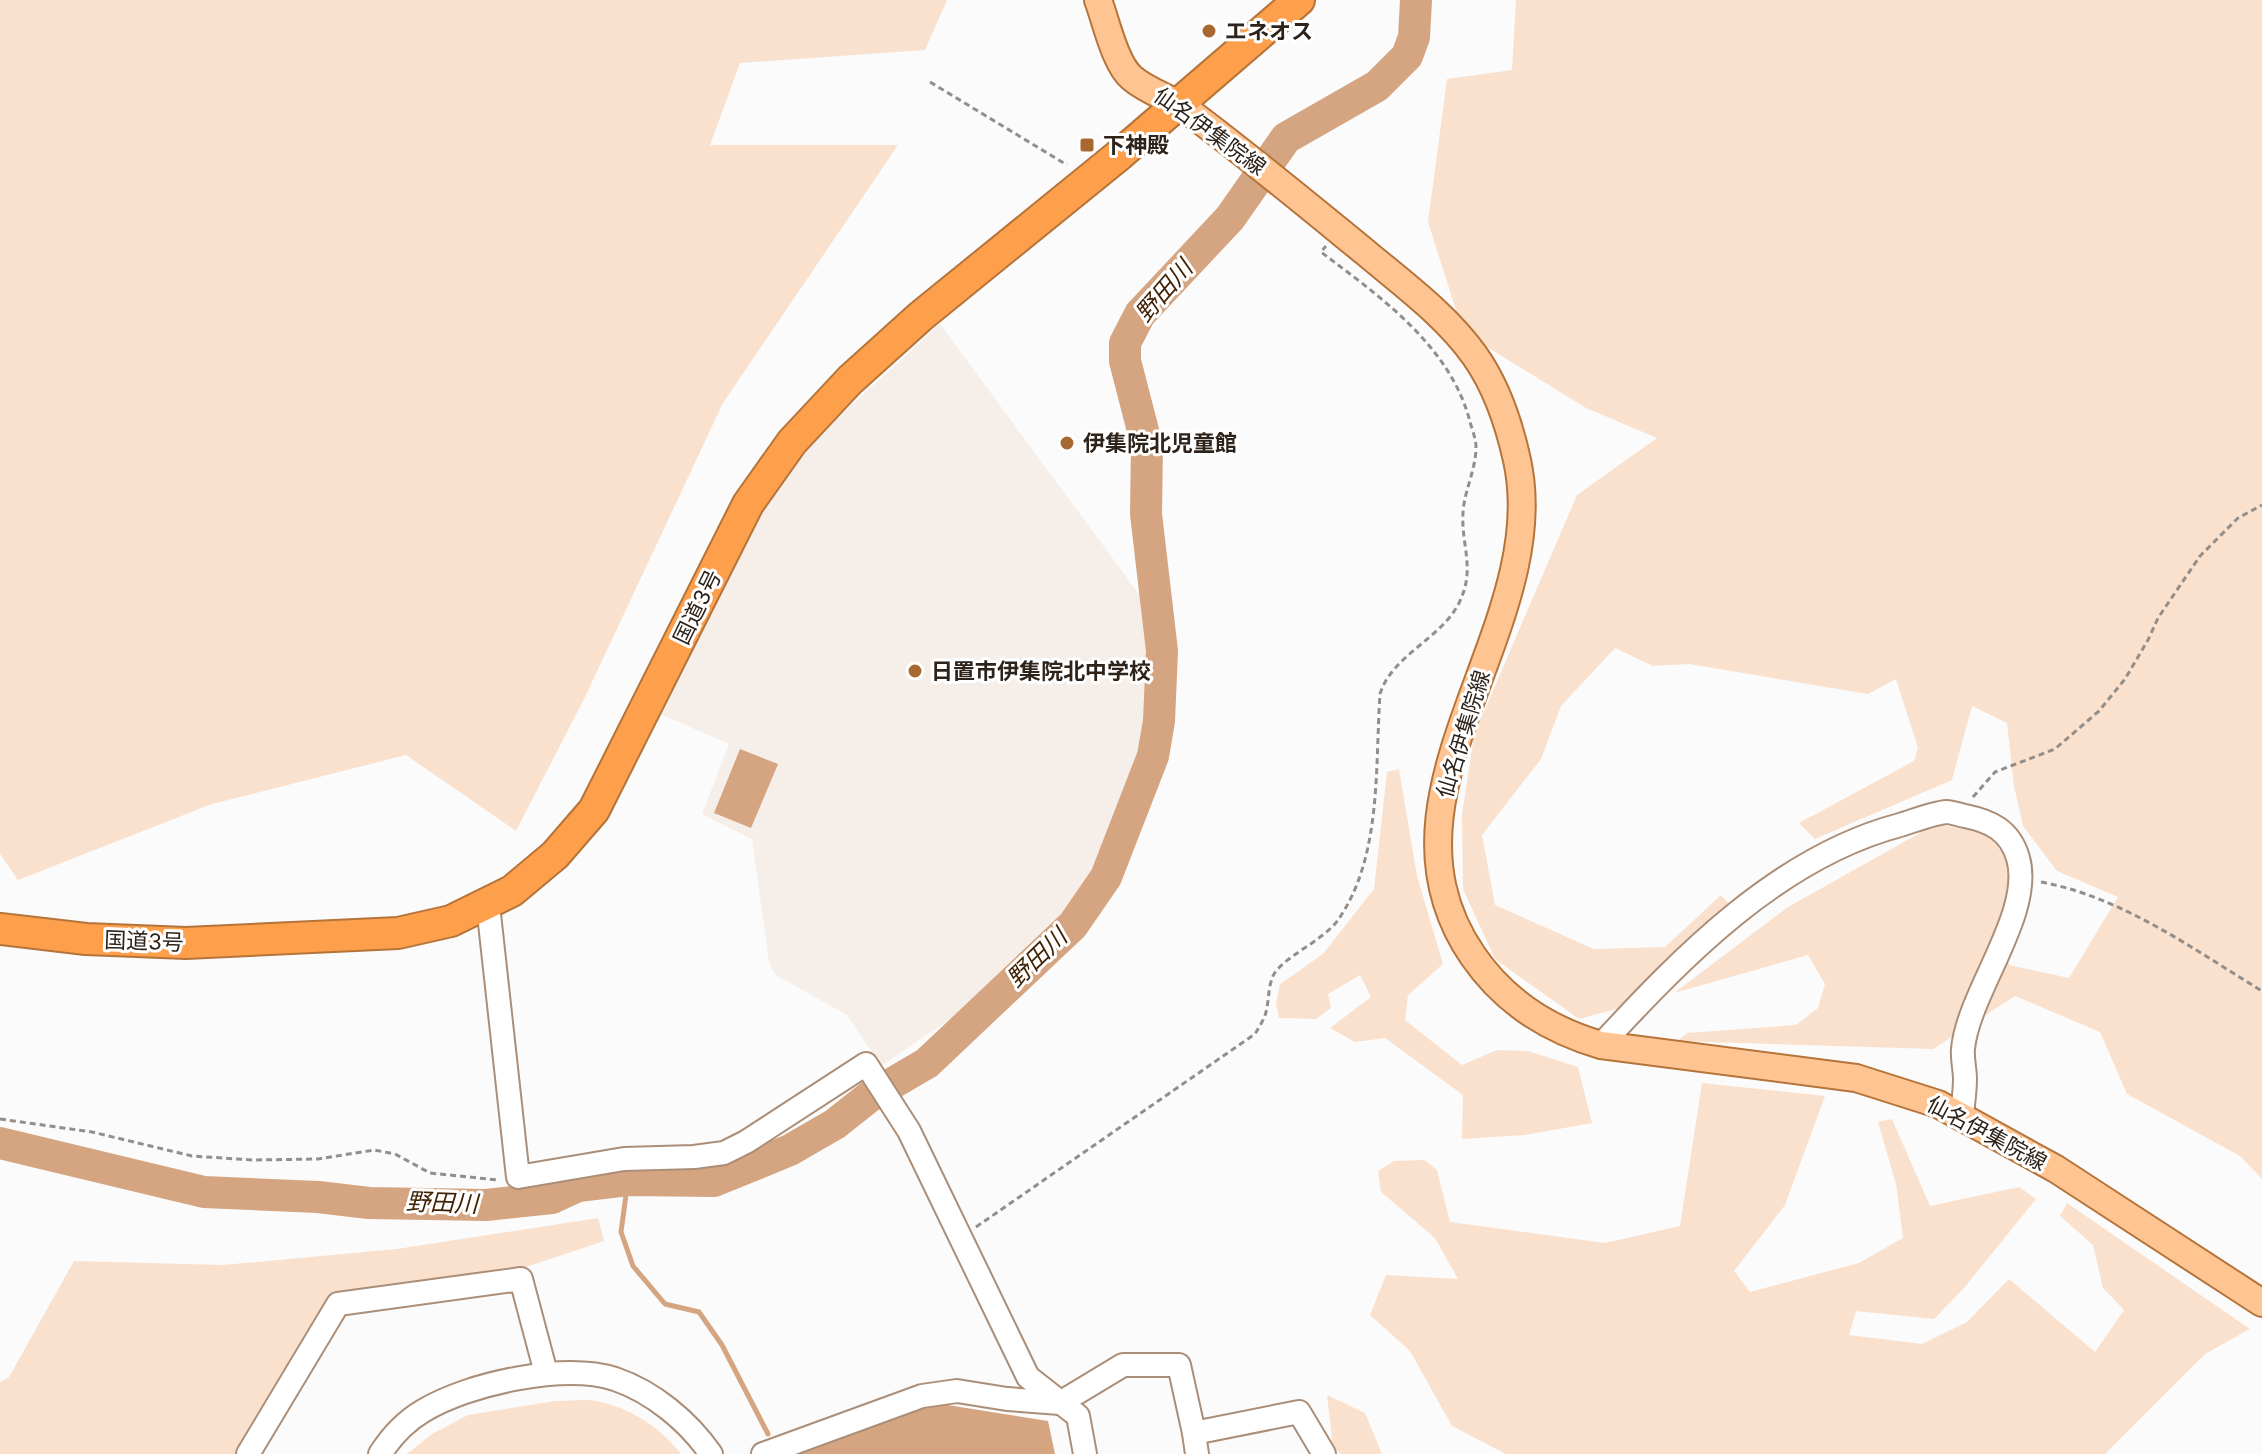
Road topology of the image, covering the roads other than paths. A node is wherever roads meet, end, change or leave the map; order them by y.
1 (1098, 0) edge
2 (1299, 0) edge
3 (1178, 105) junction
4 (488, 905) junction
5 (0, 929) edge
6 (1601, 1045) junction
7 (1962, 1115) junction
8 (2262, 1303) edge
9 (546, 1373) junction
10 (1060, 1403) junction
11 (1195, 1444) edge
12 (248, 1454) edge
13 (380, 1454) edge
14 (711, 1454) edge
15 (763, 1454) edge
16 (1085, 1454) edge
17 (1324, 1454) edge

1 - 3 main road, 仙名伊集院線
2 - 3 highway, 国道3号
3 - 4 highway, 国道3号
3 - 6 main road, 仙名伊集院線
4 - 5 highway, 国道3号
4 - 10 street
6 - 7 main road, 仙名伊集院線
6 - 7 street
7 - 8 main road, 仙名伊集院線
9 - 12 street
9 - 13 street
9 - 14 street
10 - 11 street
10 - 15 street
10 - 16 street
11 - 17 street

